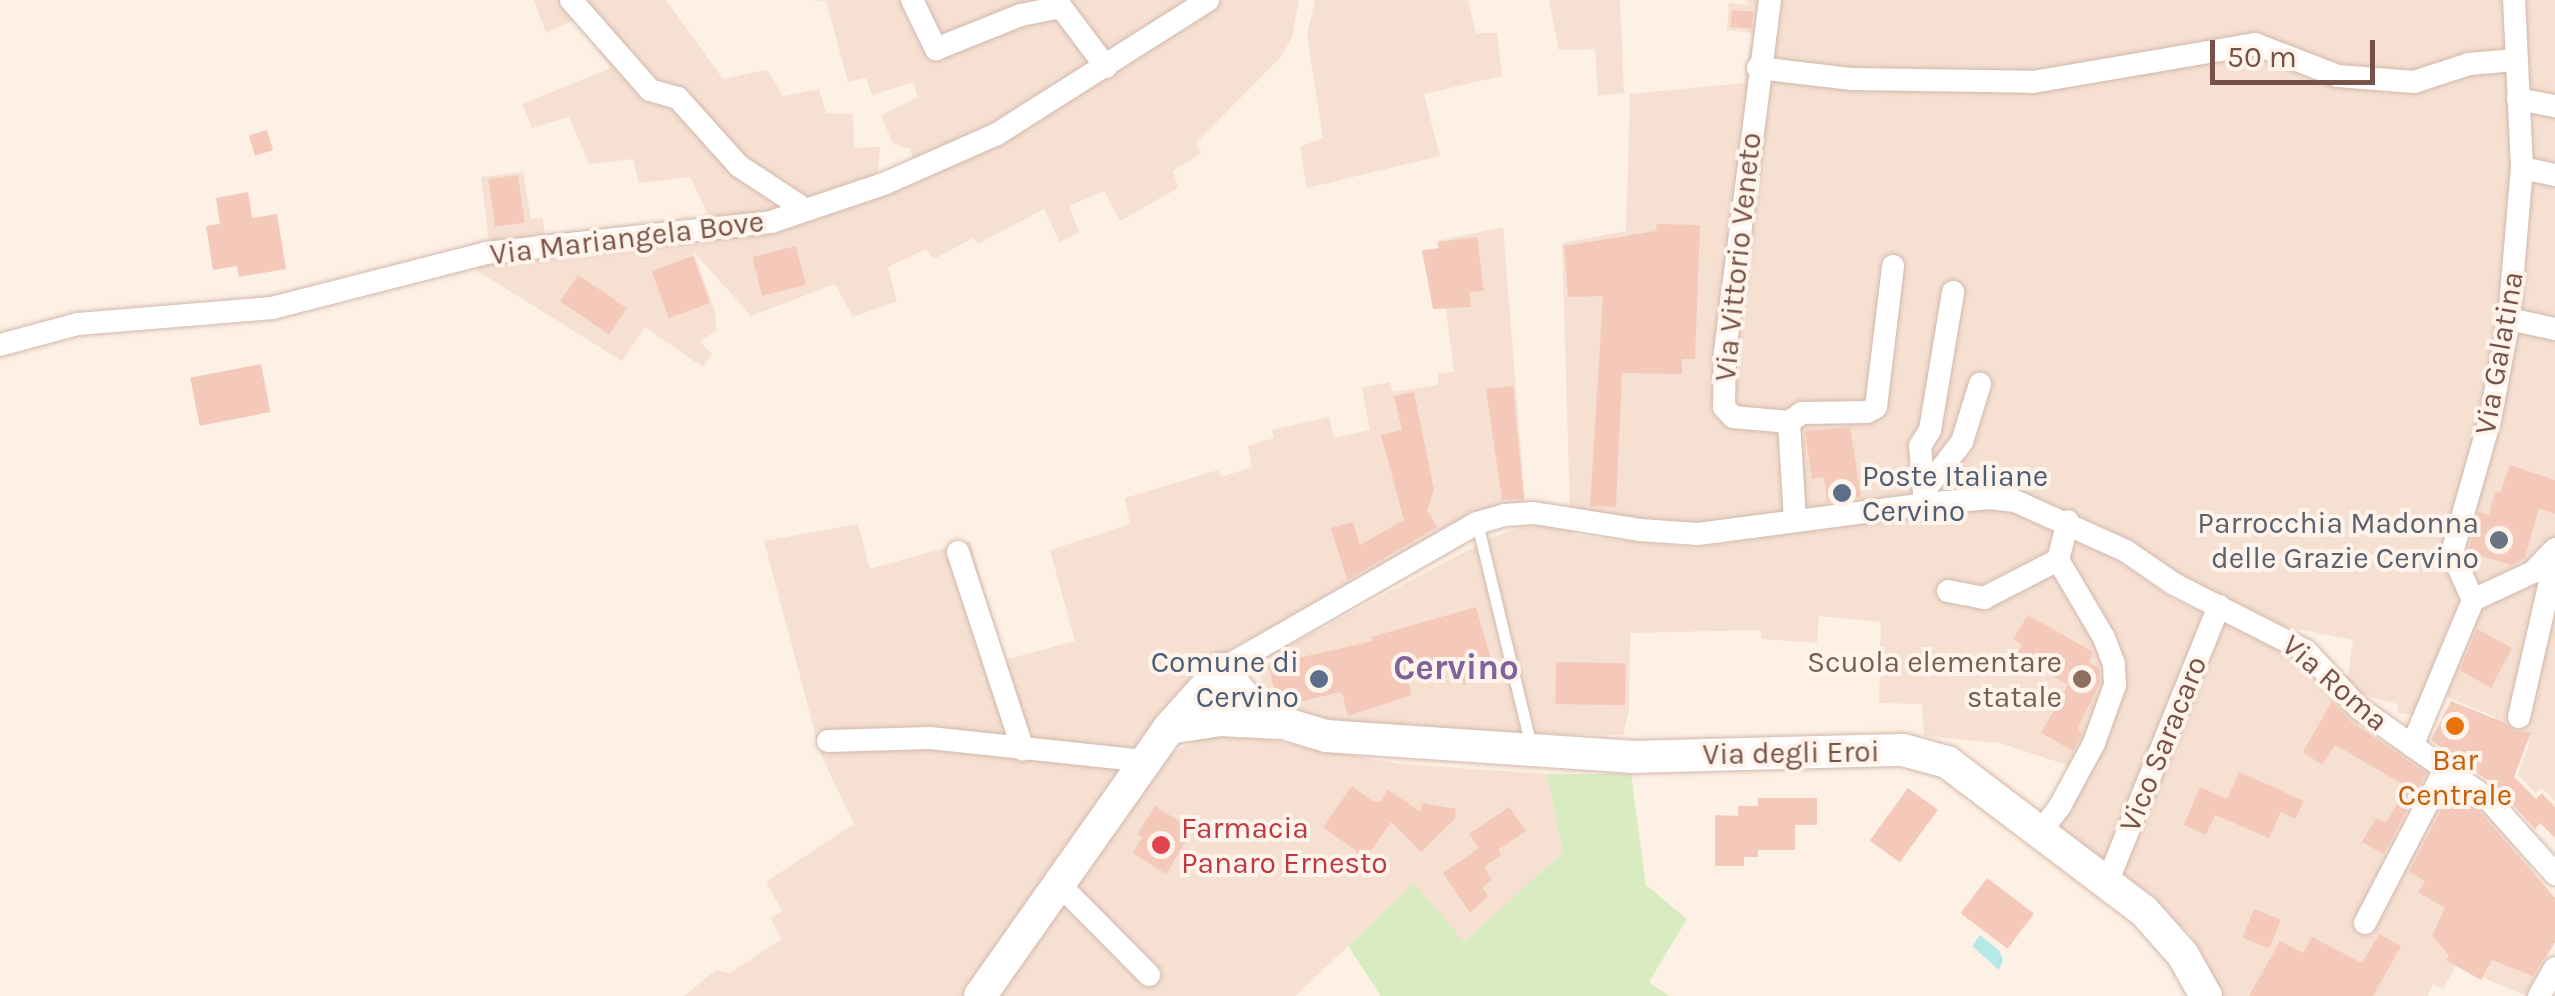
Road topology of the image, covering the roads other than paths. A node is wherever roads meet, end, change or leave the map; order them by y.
1 (571, 0) edge
2 (912, 0) edge
3 (1208, 0) edge
4 (1770, 0) edge
5 (2514, 0) edge
6 (1063, 3) edge
7 (2515, 60) junction
8 (1106, 67) junction
9 (1758, 68) junction
10 (2518, 99) junction
11 (2555, 106) edge
12 (2522, 168) junction
13 (2555, 175) edge
14 (806, 210) junction
15 (1893, 266) dead end
16 (1953, 292) dead end
17 (2509, 320) junction
18 (2555, 329) edge
19 (0, 346) edge
20 (1980, 384) dead end
21 (1789, 422) junction
22 (1925, 498) junction
23 (1795, 520) junction
24 (2068, 521) junction
25 (1477, 522) junction
26 (2555, 550) edge
27 (958, 552) dead end
28 (2058, 560) junction
29 (2555, 560) edge
30 (1948, 592) dead end
31 (2472, 600) junction
32 (2220, 606) junction
33 (1222, 669) junction
34 (2519, 718) dead end
35 (1283, 723) junction
36 (1169, 728) junction
37 (828, 741) dead end
38 (2412, 746) junction
39 (1023, 750) junction
40 (1532, 751) junction
41 (1144, 761) junction
42 (2444, 769) junction
43 (2040, 832) junction
44 (2555, 874) edge
45 (2107, 883) junction
46 (1060, 884) junction
47 (2365, 923) dead end
48 (2555, 968) edge
49 (1149, 975) dead end
50 (980, 996) edge
51 (2206, 996) edge
52 (2539, 996) edge

1 - 14 street
2 - 6 street
3 - 8 street, Via Mariangela Bove
4 - 9 street, Via Vittorio Veneto
5 - 7 street, Via Galatina
6 - 8 street
7 - 9 street
7 - 10 street, Via Galatina
8 - 14 street, Via Mariangela Bove
9 - 21 street, Via Vittorio Veneto
10 - 11 street
10 - 12 street, Via Galatina
12 - 13 street
12 - 17 street, Via Galatina
14 - 19 street, Via Mariangela Bove
15 - 21 street
16 - 22 street
17 - 18 street
17 - 31 street, Via Galatina
20 - 22 street
21 - 23 street
22 - 23 street, Via Roma
22 - 24 street, Via Roma
23 - 25 street, Via Roma
24 - 28 street
24 - 32 street, Via Roma
25 - 33 street
25 - 40 lane
26 - 31 street
27 - 39 street
28 - 30 street
28 - 43 street
29 - 34 street
31 - 38 street
32 - 38 street, Via Roma
32 - 45 street, Vico Saracaro
33 - 35 street, Via degli Eroi
33 - 36 street
35 - 36 street, Via degli Eroi
35 - 40 street, Via degli Eroi
36 - 41 street
37 - 39 street
38 - 42 street, Via Roma
39 - 41 street
40 - 43 street, Via degli Eroi
41 - 46 street
42 - 44 street, Via Roma
42 - 47 street
43 - 45 street, Via degli Eroi
45 - 51 street, Via degli Eroi
46 - 49 street
46 - 50 street
48 - 52 street

